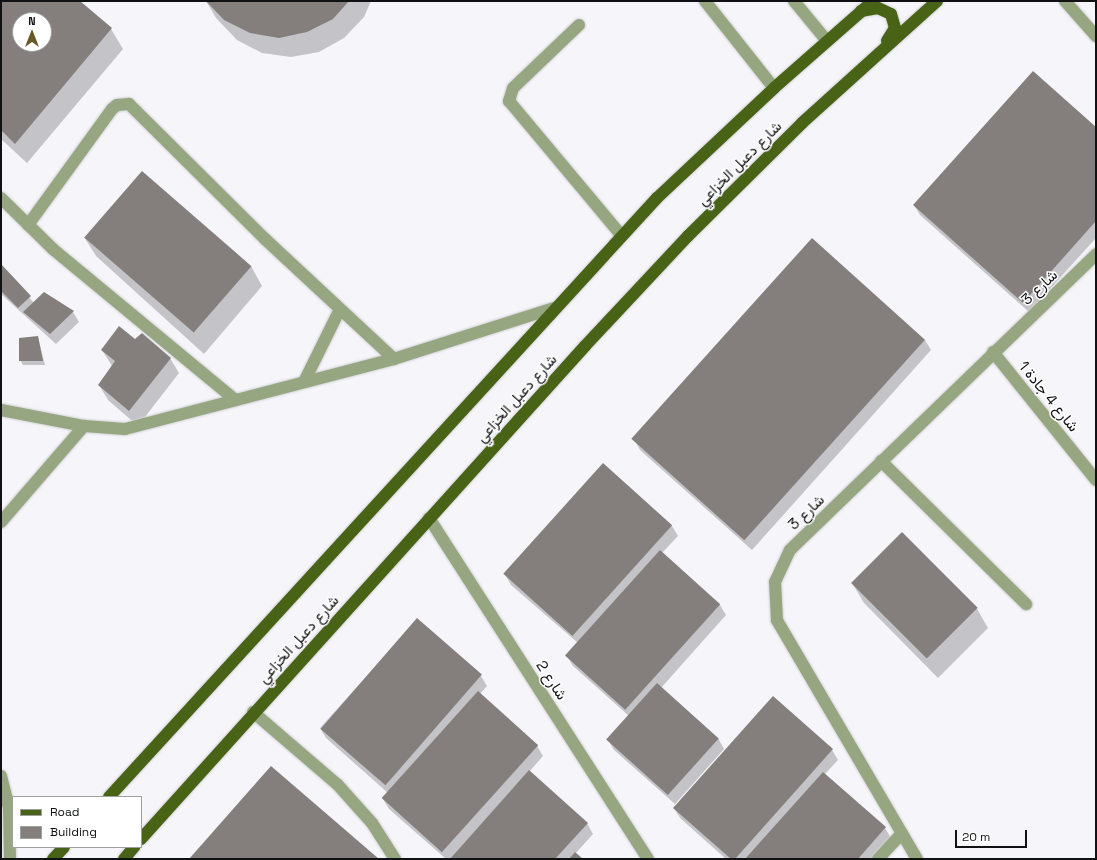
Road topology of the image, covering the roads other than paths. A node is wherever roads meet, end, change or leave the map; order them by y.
1 (705, 1) edge
2 (794, 1) edge
3 (872, 1) edge
4 (937, 1) edge
5 (1065, 1) edge
6 (861, 11) junction
7 (579, 25) dead end
8 (1096, 36) edge
9 (827, 41) junction
10 (884, 48) junction
11 (774, 88) junction
12 (1, 198) edge
13 (28, 225) junction
14 (622, 236) junction
15 (1096, 254) edge
16 (554, 308) junction
17 (340, 309) junction
18 (993, 352) junction
19 (394, 360) junction
20 (304, 382) junction
21 (235, 400) junction
22 (1, 410) edge
23 (84, 426) junction
24 (881, 461) junction
25 (1096, 480) edge
26 (429, 518) junction
27 (1, 522) edge
28 (1026, 604) dead end
29 (253, 712) junction
30 (1, 776) edge
31 (110, 796) edge
32 (902, 833) junction
33 (142, 838) edge
34 (63, 848) edge
35 (133, 848) edge
36 (10, 859) edge
37 (53, 859) edge
38 (124, 859) edge
39 (395, 859) edge
40 (648, 859) edge
41 (878, 859) edge
42 (917, 859) edge

1 - 11 street
2 - 9 street
3 - 6 main road, شارع دعبل الخزاعي
4 - 10 main road, شارع دعبل الخزاعي
5 - 8 street
6 - 9 main road, شارع دعبل الخزاعي
6 - 10 main road
7 - 14 street
9 - 11 main road, شارع دعبل الخزاعي
10 - 26 main road, شارع دعبل الخزاعي
11 - 14 main road, شارع دعبل الخزاعي
12 - 13 street
13 - 17 street
13 - 21 street
14 - 16 main road, شارع دعبل الخزاعي
15 - 18 street, شارع 3
16 - 19 street
16 - 31 main road, شارع دعبل الخزاعي
17 - 19 street
17 - 20 street
18 - 24 street, شارع 3
18 - 25 street, شارع 4 جادة 1
19 - 20 street
20 - 21 street
21 - 23 street
22 - 23 street
23 - 27 street
24 - 28 street
24 - 32 street, شارع 3
26 - 29 main road, شارع دعبل الخزاعي
26 - 40 street, شارع 2
29 - 33 main road, شارع دعبل الخزاعي
29 - 39 street
30 - 36 street
32 - 41 street
32 - 42 street, شارع 3
34 - 37 main road
35 - 38 main road

